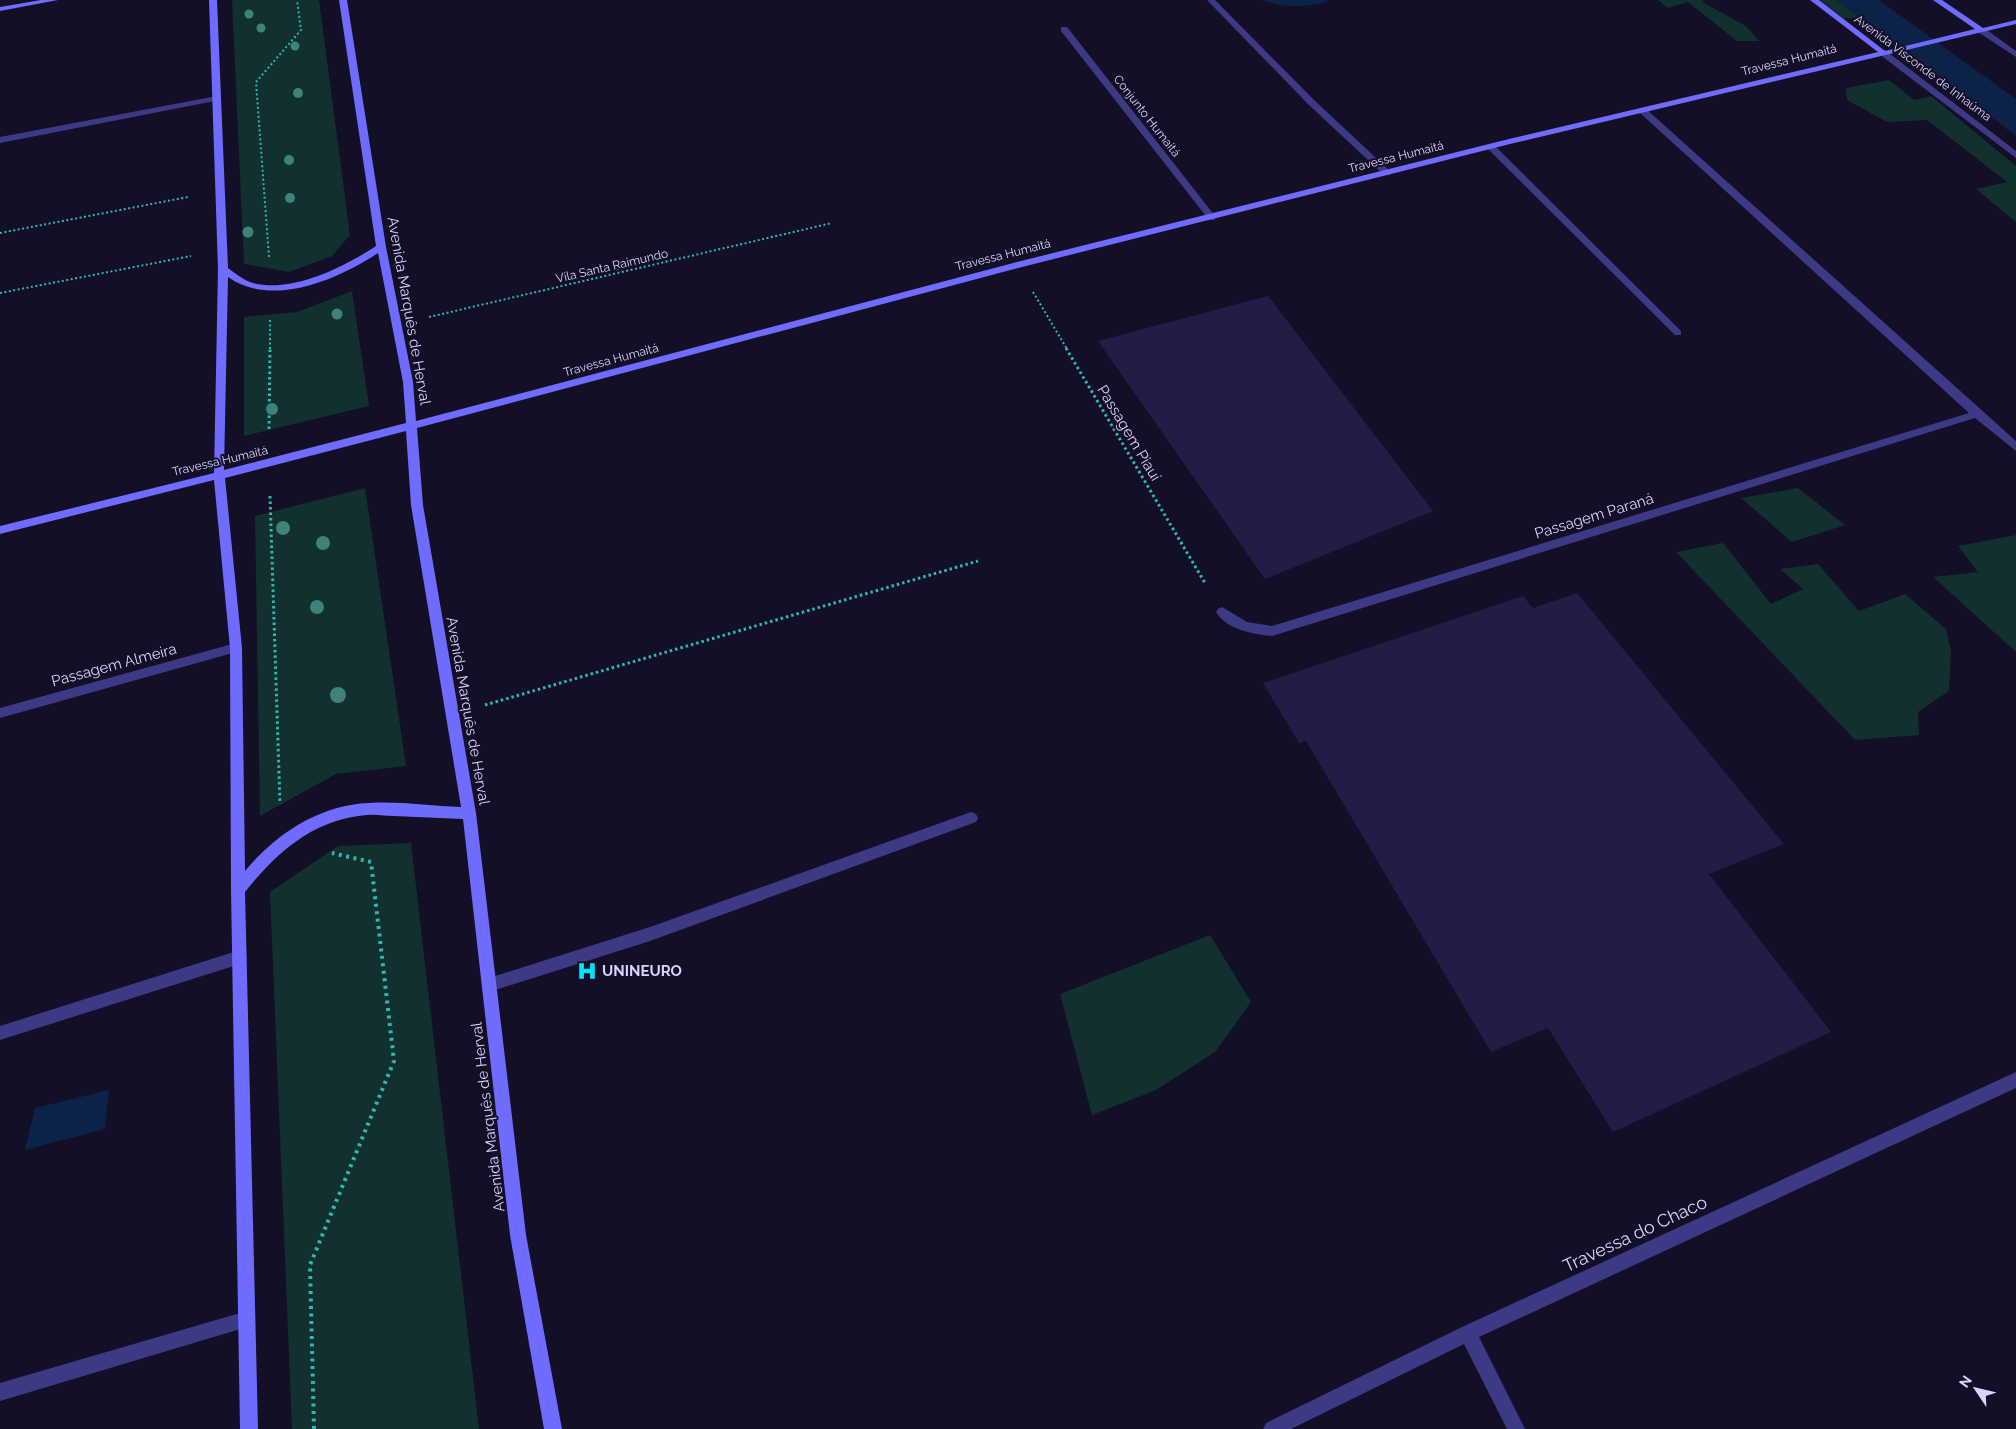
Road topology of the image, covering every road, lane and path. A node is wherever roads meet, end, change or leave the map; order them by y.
1 (54, 0) edge
2 (213, 0) edge
3 (297, 0) edge
4 (343, 0) edge
5 (1211, 0) edge
6 (1814, 0) edge
7 (1937, 0) edge
8 (0, 9) edge
9 (2016, 22) edge
10 (1064, 29) dead end
11 (1981, 30) junction
12 (1882, 52) junction
13 (2016, 56) edge
14 (216, 98) junction
15 (1642, 110) junction
16 (0, 140) edge
17 (1492, 148) junction
18 (2016, 155) edge
19 (1387, 173) junction
20 (220, 190) junction
21 (1212, 218) junction
22 (832, 223) dead end
23 (0, 232) edge
24 (381, 247) junction
25 (222, 249) junction
26 (1017, 265) junction
27 (223, 269) junction
28 (271, 288) junction
29 (0, 293) edge
30 (395, 325) junction
31 (1678, 333) dead end
32 (1977, 414) junction
33 (412, 425) junction
34 (2016, 447) edge
35 (269, 464) junction
36 (219, 474) junction
37 (0, 530) edge
38 (978, 561) dead end
39 (1222, 612) joint
40 (236, 648) junction
41 (0, 713) edge
42 (451, 715) junction
43 (469, 812) junction
44 (971, 818) dead end
45 (282, 841) junction
46 (238, 890) junction
47 (240, 957) junction
48 (489, 985) junction
49 (0, 1033) edge
50 (2016, 1080) edge
51 (247, 1319) junction
52 (1468, 1333) junction
53 (0, 1392) edge
54 (249, 1429) edge
55 (314, 1429) edge
56 (553, 1429) edge
57 (1272, 1429) edge
58 (1516, 1429) edge

1 - 8 main road
2 - 14 main road
3 - 28 path
4 - 24 main road, Avenida Marquês de Herval
5 - 19 street
6 - 12 main road, Avenida Visconde de Inhaúma
7 - 11 main road
9 - 11 main road, Travessa Humaitá
10 - 21 street, Conjunto Humaitá
11 - 12 main road, Travessa Humaitá
11 - 13 street
12 - 15 main road, Travessa Humaitá
12 - 18 street, Avenida Visconde de Inhaúma
14 - 16 street
14 - 20 main road
15 - 17 main road, Travessa Humaitá
15 - 32 street
17 - 19 main road, Travessa Humaitá
17 - 31 street
19 - 21 main road, Travessa Humaitá
20 - 23 path
20 - 25 main road
21 - 26 main road, Travessa Humaitá
22 - 30 path, Vila Santa Raimundo
24 - 28 main road
24 - 30 main road, Avenida Marquês de Herval
25 - 27 main road
25 - 29 path
26 - 33 main road, Travessa Humaitá
26 - 39 path, Passagem Piauí
27 - 28 main road
27 - 36 main road
28 - 35 path
30 - 33 main road, Avenida Marquês de Herval
32 - 34 street
32 - 39 street, Passagem Paraná
33 - 35 main road, Travessa Humaitá
33 - 42 main road, Avenida Marquês de Herval
35 - 36 main road, Travessa Humaitá
35 - 45 path
36 - 37 main road, Travessa Humaitá
36 - 40 main road
38 - 42 path
40 - 41 street, Passagem Almeira
40 - 46 main road
42 - 43 main road, Avenida Marquês de Herval
43 - 45 main road
43 - 48 main road, Avenida Marquês de Herval
44 - 48 street
45 - 46 main road
45 - 55 path
46 - 47 main road
47 - 49 street
47 - 51 main road
48 - 56 main road, Avenida Marquês de Herval
50 - 52 street, Travessa do Chaco
51 - 53 street
51 - 54 main road
52 - 57 street, Travessa do Chaco
52 - 58 street

